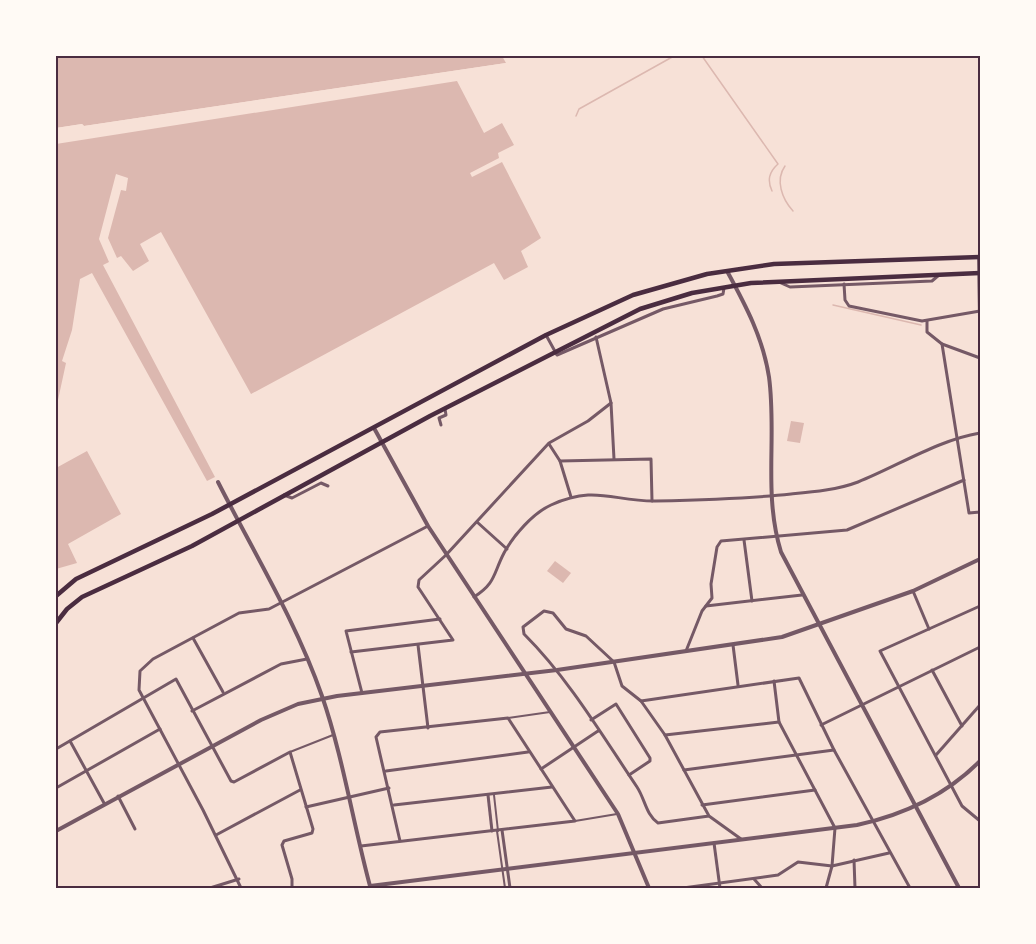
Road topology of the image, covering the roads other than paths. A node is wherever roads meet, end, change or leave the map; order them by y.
1 (980, 257) edge
2 (727, 271) junction
3 (980, 273) edge
4 (940, 274) junction
5 (774, 281) junction
6 (844, 284) junction
7 (735, 285) junction
8 (725, 286) junction
9 (980, 311) edge
10 (981, 317) edge
11 (927, 321) junction
12 (546, 335) junction
13 (596, 337) junction
14 (942, 344) junction
15 (554, 350) junction
16 (981, 358) edge
17 (611, 404) junction
18 (445, 408) junction
19 (441, 425) dead end
20 (374, 428) junction
21 (981, 433) edge
22 (957, 437) junction
23 (381, 442) junction
24 (549, 443) junction
25 (614, 459) junction
26 (560, 461) junction
27 (964, 480) junction
28 (218, 482) dead end
29 (328, 486) dead end
30 (283, 494) junction
31 (770, 496) junction
32 (571, 497) junction
33 (652, 501) junction
34 (230, 505) junction
35 (981, 512) edge
36 (237, 520) junction
37 (476, 522) junction
38 (428, 526) junction
39 (776, 538) junction
40 (744, 539) junction
41 (507, 549) junction
42 (446, 555) junction
43 (981, 559) edge
44 (913, 591) junction
45 (802, 595) junction
46 (56, 596) edge
47 (474, 597) junction
48 (752, 601) junction
49 (281, 602) junction
50 (706, 606) junction
51 (981, 606) edge
52 (440, 619) junction
53 (56, 623) edge
54 (819, 626) junction
55 (929, 629) junction
56 (192, 638) junction
57 (418, 645) junction
58 (733, 645) junction
59 (981, 647) edge
60 (686, 651) junction
61 (351, 652) junction
62 (308, 659) junction
63 (614, 662) junction
64 (557, 670) junction
65 (932, 670) junction
66 (525, 673) junction
67 (774, 681) junction
68 (738, 686) junction
69 (898, 686) junction
70 (423, 687) junction
71 (224, 692) junction
72 (362, 693) junction
73 (143, 697) junction
74 (323, 698) junction
75 (641, 701) junction
76 (981, 705) edge
77 (860, 706) junction
78 (192, 711) junction
79 (551, 712) junction
80 (508, 718) junction
81 (591, 720) junction
82 (779, 722) junction
83 (821, 725) junction
84 (962, 726) junction
85 (428, 728) junction
86 (160, 729) junction
87 (598, 731) junction
88 (333, 735) junction
89 (665, 735) junction
90 (70, 741) junction
91 (575, 746) junction
92 (213, 747) junction
93 (56, 749) edge
94 (834, 750) junction
95 (290, 752) junction
96 (528, 752) junction
97 (798, 756) junction
98 (935, 756) junction
99 (981, 761) edge
100 (179, 765) junction
101 (541, 769) junction
102 (684, 770) junction
103 (86, 771) junction
104 (386, 771) junction
105 (629, 775) junction
106 (951, 785) junction
107 (552, 787) junction
108 (56, 788) edge
109 (390, 788) junction
110 (300, 790) junction
111 (815, 790) junction
112 (488, 795) junction
113 (494, 795) junction
114 (118, 796) junction
115 (348, 797) junction
116 (104, 802) junction
117 (394, 805) junction
118 (702, 805) junction
119 (306, 807) junction
120 (915, 807) junction
121 (618, 814) junction
122 (709, 816) junction
123 (575, 821) junction
124 (981, 821) edge
125 (874, 822) junction
126 (835, 828) junction
127 (135, 829) dead end
128 (56, 831) edge
129 (497, 831) junction
130 (216, 835) junction
131 (742, 840) junction
132 (400, 841) junction
133 (714, 843) junction
134 (360, 846) junction
135 (889, 853) junction
136 (635, 854) junction
137 (854, 860) junction
138 (832, 866) junction
139 (502, 871) junction
140 (508, 871) junction
141 (239, 879) junction
142 (754, 879) junction
143 (718, 883) junction
144 (370, 887) edge
145 (210, 888) edge
146 (241, 888) edge
147 (292, 888) edge
148 (505, 888) edge
149 (510, 888) edge
150 (650, 888) edge
151 (683, 888) edge
152 (720, 888) edge
153 (762, 888) edge
154 (826, 888) edge
155 (855, 888) edge
156 (910, 888) edge
157 (959, 888) edge

1 - 2 highway
1 - 3 street
2 - 7 street
2 - 12 highway
3 - 4 highway
3 - 9 street
4 - 5 highway
4 - 6 street
5 - 6 street
5 - 7 highway
6 - 11 street
7 - 8 highway
7 - 31 street
8 - 13 street
8 - 15 highway
9 - 10 street
9 - 11 street
11 - 14 street
12 - 15 street
12 - 20 highway
13 - 15 street
13 - 17 street
14 - 16 street
14 - 22 street
15 - 18 highway
17 - 24 street
17 - 25 street
18 - 19 street
18 - 23 highway
20 - 23 street
20 - 34 highway
21 - 22 street
22 - 27 street
22 - 31 street
23 - 30 highway
23 - 38 street
24 - 26 street
24 - 37 street
25 - 26 street
25 - 33 street
26 - 32 street
27 - 35 street
27 - 39 street
28 - 34 street
29 - 30 street
30 - 36 highway
31 - 33 street
31 - 39 street
32 - 33 street
32 - 41 street
34 - 36 street
34 - 46 highway
36 - 49 street
36 - 53 highway
37 - 41 street
37 - 42 street
38 - 42 street
38 - 49 street
39 - 40 street
39 - 45 street
40 - 48 street
40 - 50 street
41 - 47 street
42 - 47 street
42 - 52 street
43 - 44 street
44 - 54 street
44 - 55 street
45 - 48 street
45 - 54 street
47 - 66 street
48 - 50 street
49 - 56 street
49 - 62 street
50 - 60 street
51 - 55 street
52 - 57 street
52 - 61 street
54 - 58 street
54 - 77 street
55 - 69 street
56 - 71 street
56 - 73 street
57 - 61 street
57 - 70 street
58 - 60 street
58 - 68 street
59 - 65 street
60 - 63 street
61 - 72 street
62 - 71 street
62 - 74 street
63 - 64 street
63 - 64 street
63 - 75 street
64 - 66 street
64 - 81 street
65 - 69 street
65 - 84 street
66 - 70 street
66 - 79 street
67 - 68 street
67 - 82 street
67 - 83 street
68 - 75 street
69 - 77 street
69 - 98 street
70 - 72 street
70 - 85 street
71 - 78 street
72 - 74 street
73 - 78 street
73 - 86 street
73 - 90 street
74 - 88 street
74 - 92 street
75 - 89 street
76 - 84 street
77 - 83 street
77 - 120 street
78 - 92 street
79 - 80 street
79 - 91 street
80 - 85 street
80 - 96 street
81 - 87 street
81 - 105 street
82 - 89 street
82 - 97 street
83 - 94 street
84 - 98 street
85 - 104 street
86 - 100 street
86 - 103 street
87 - 91 street
87 - 105 street
88 - 95 street
88 - 115 street
89 - 102 street
90 - 93 street
90 - 103 street
91 - 101 street
91 - 121 street
92 - 95 street
92 - 100 street
94 - 97 street
94 - 125 street
95 - 110 street
96 - 101 street
96 - 104 street
97 - 102 street
97 - 111 street
98 - 106 street
99 - 106 street
100 - 114 street
100 - 130 street
101 - 107 street
102 - 118 street
103 - 108 street
103 - 116 street
104 - 109 street
105 - 122 street
106 - 120 street
106 - 124 street
107 - 113 street
107 - 123 street
109 - 115 street
109 - 117 street
110 - 119 street
110 - 130 street
111 - 118 street
111 - 126 street
112 - 113 street
112 - 117 street
112 - 129 street
113 - 129 street
114 - 116 street
114 - 127 street
115 - 119 street
115 - 134 street
116 - 128 street
117 - 132 street
118 - 122 street
119 - 147 street
120 - 125 street
120 - 157 street
121 - 123 street
121 - 136 street
122 - 131 street
123 - 129 street
125 - 126 street
125 - 135 street
126 - 131 street
126 - 138 street
129 - 132 street
129 - 139 street
129 - 140 street
130 - 141 street
131 - 133 street
132 - 134 street
133 - 136 street
133 - 143 street
134 - 144 street
135 - 137 street
135 - 156 street
136 - 140 street
136 - 150 street
137 - 138 street
137 - 155 street
138 - 142 street
138 - 154 street
139 - 140 street
139 - 144 street
139 - 148 street
140 - 149 street
141 - 145 street
141 - 146 street
142 - 143 street
142 - 153 street
143 - 151 street
143 - 152 street

